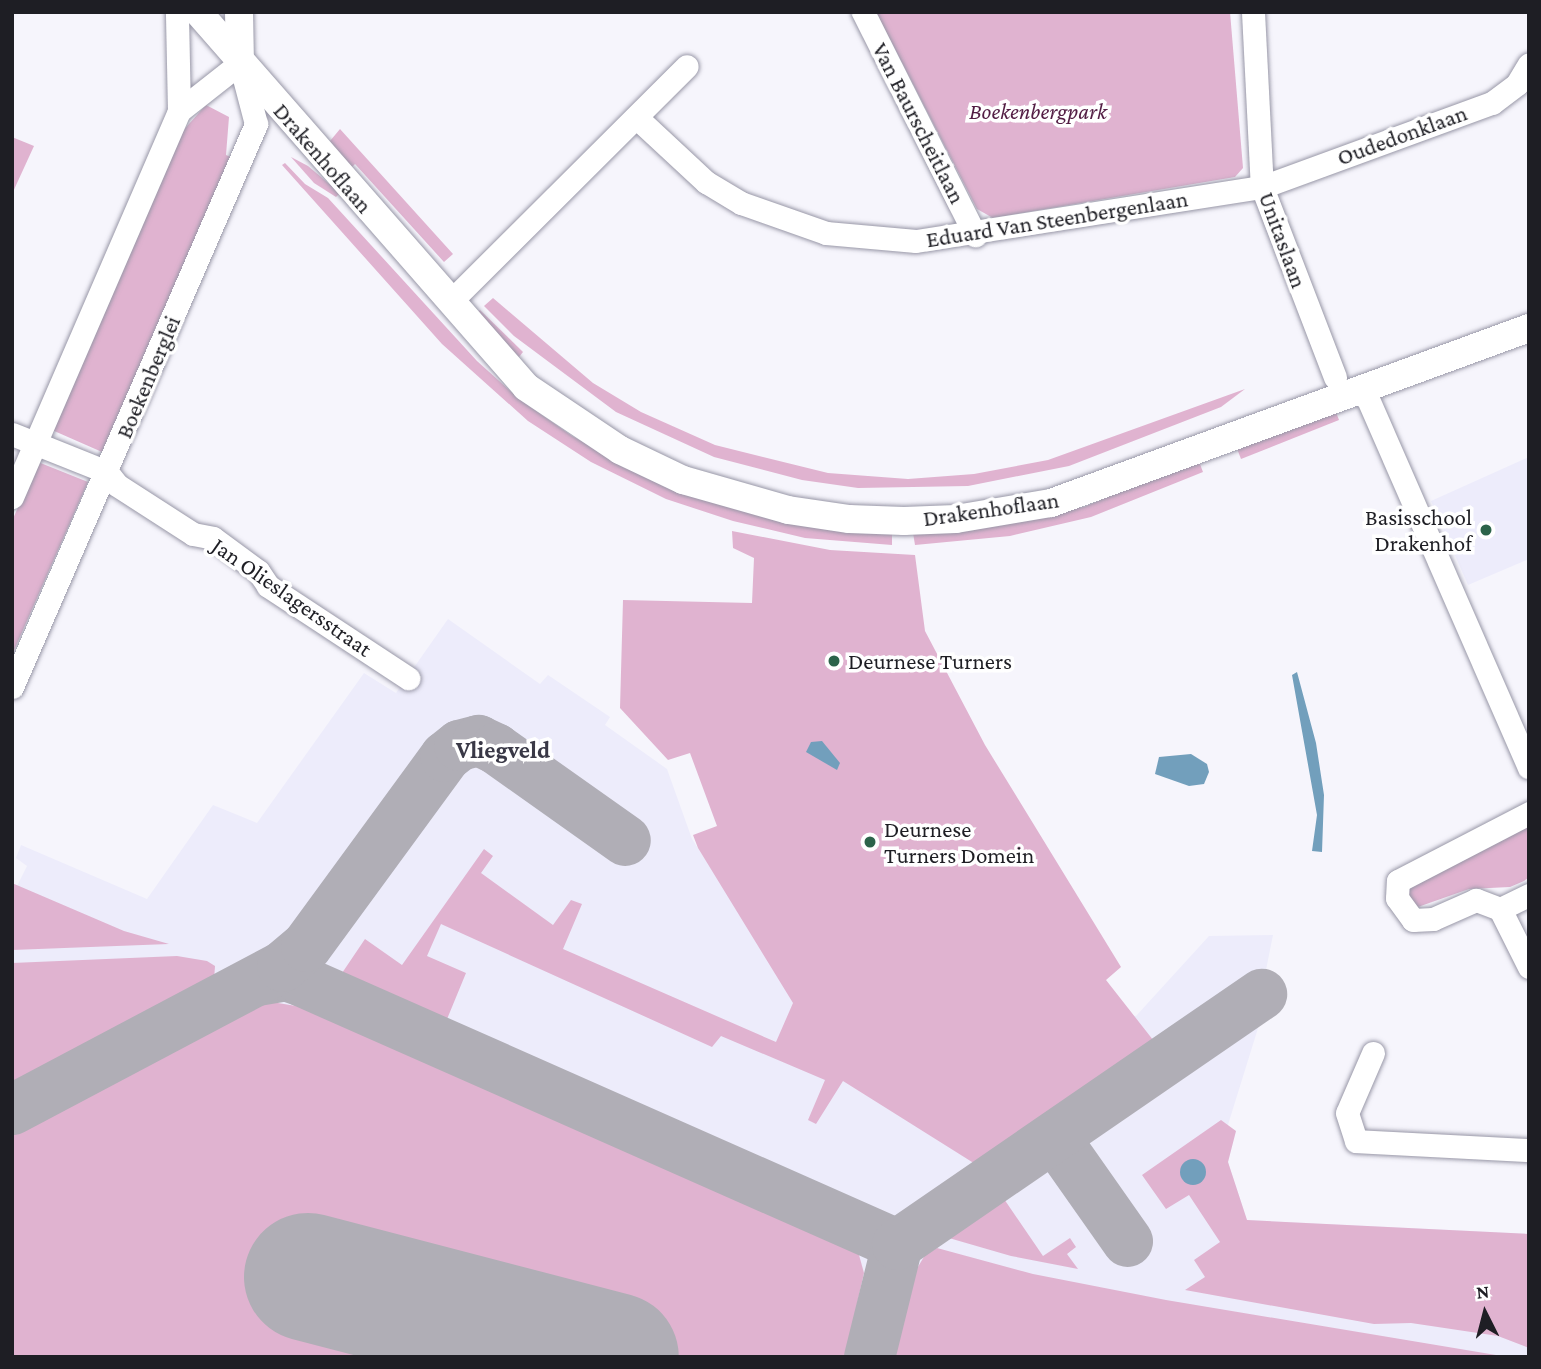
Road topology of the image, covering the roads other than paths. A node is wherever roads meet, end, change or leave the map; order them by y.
1 (177, 12) edge
2 (198, 12) edge
3 (239, 12) edge
4 (863, 12) edge
5 (1253, 12) edge
6 (240, 63) junction
7 (1529, 64) edge
8 (687, 66) dead end
9 (179, 111) junction
10 (636, 117) junction
11 (1262, 187) junction
12 (975, 235) junction
13 (450, 302) junction
14 (1529, 308) edge
15 (1529, 328) edge
16 (1343, 384) junction
17 (12, 434) edge
18 (36, 443) junction
19 (107, 472) junction
20 (12, 497) edge
21 (408, 678) dead end
22 (12, 687) edge
23 (1529, 766) edge
24 (1529, 813) edge
25 (1529, 895) edge
26 (1500, 909) junction
27 (1529, 967) edge
28 (1373, 1053) dead end
29 (1529, 1150) edge

1 - 9 street
2 - 6 street, Drakenhoflaan
3 - 6 street, Boekenberglei
4 - 12 street, Van Baurscheitlaan
5 - 11 street, Unitaslaan
6 - 9 street
6 - 13 street, Drakenhoflaan
6 - 19 street, Boekenberglei
7 - 11 street, Oudedonklaan
8 - 10 street
9 - 18 street
10 - 12 street, Eduard Van Steenbergenlaan
10 - 13 street
11 - 12 street, Eduard Van Steenbergenlaan
11 - 16 street, Unitaslaan
13 - 16 street, Drakenhoflaan
14 - 16 street, Drakenhoflaan
15 - 16 street, Drakenhoflaan
16 - 23 street
17 - 18 street, Jan Olieslagersstraat
18 - 19 street, Jan Olieslagersstraat
18 - 20 street
19 - 21 street, Jan Olieslagersstraat
19 - 22 street, Boekenberglei
24 - 26 street
25 - 26 street
26 - 27 street
28 - 29 street

